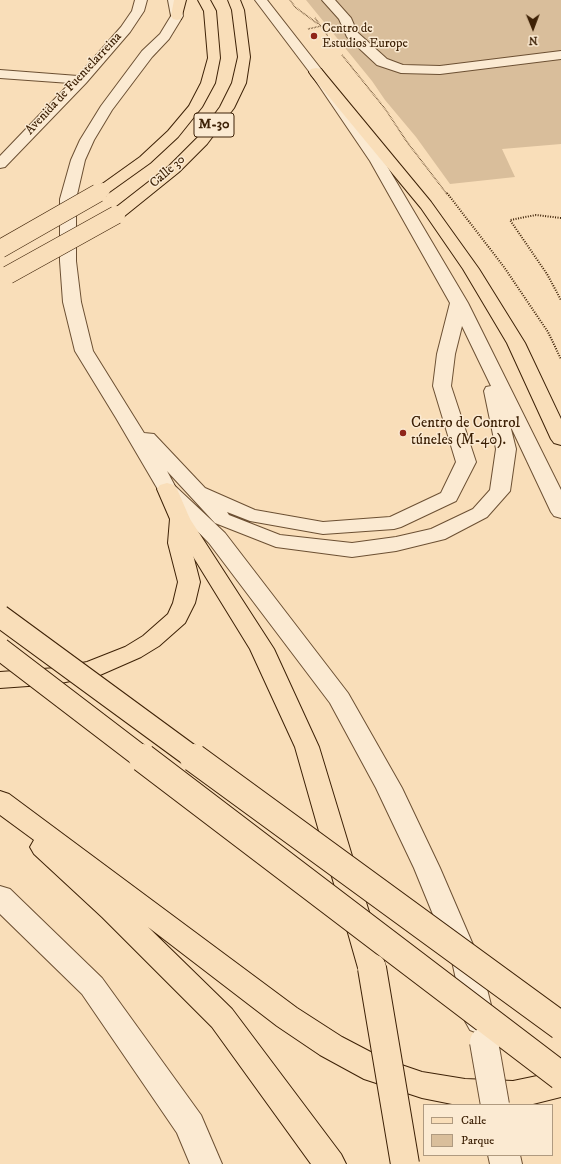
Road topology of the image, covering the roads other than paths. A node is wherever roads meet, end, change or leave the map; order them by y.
1 (141, 0) edge
2 (174, 0) edge
3 (180, 0) edge
4 (204, 0) edge
5 (234, 0) edge
6 (261, 0) edge
7 (332, 0) edge
8 (177, 16) junction
9 (561, 55) edge
10 (316, 72) junction
11 (0, 74) edge
12 (81, 80) junction
13 (0, 164) edge
14 (0, 249) edge
15 (4, 277) edge
16 (459, 303) junction
17 (486, 358) junction
18 (126, 418) junction
19 (561, 438) edge
20 (167, 489) junction
21 (194, 489) junction
22 (561, 512) edge
23 (180, 519) junction
24 (0, 616) edge
25 (0, 650) edge
26 (0, 680) edge
27 (0, 801) edge
28 (0, 809) edge
29 (0, 897) edge
30 (561, 1026) edge
31 (561, 1076) edge
32 (561, 1084) edge
33 (495, 1104) edge
34 (206, 1164) edge
35 (330, 1164) edge
36 (405, 1164) edge

1 - 12 street, Avenida de Fuentelarreina
2 - 8 street
3 - 8 main road
4 - 14 main road, Calle 30 / M-30, bridge
5 - 15 main road, Calle 30 / M-30, bridge
6 - 10 street
7 - 9 street
8 - 18 street
10 - 16 street
10 - 19 main road
11 - 12 street
12 - 13 street, Avenida de Fuentelarreina
16 - 17 street
16 - 21 street
17 - 21 street
17 - 22 street
18 - 20 street
18 - 21 street
20 - 23 main road
20 - 33 street, bridge
23 - 26 main road
23 - 36 main road, bridge
24 - 30 main road, bridge
25 - 31 main road, bridge
27 - 32 main road
28 - 35 main road
29 - 34 street

